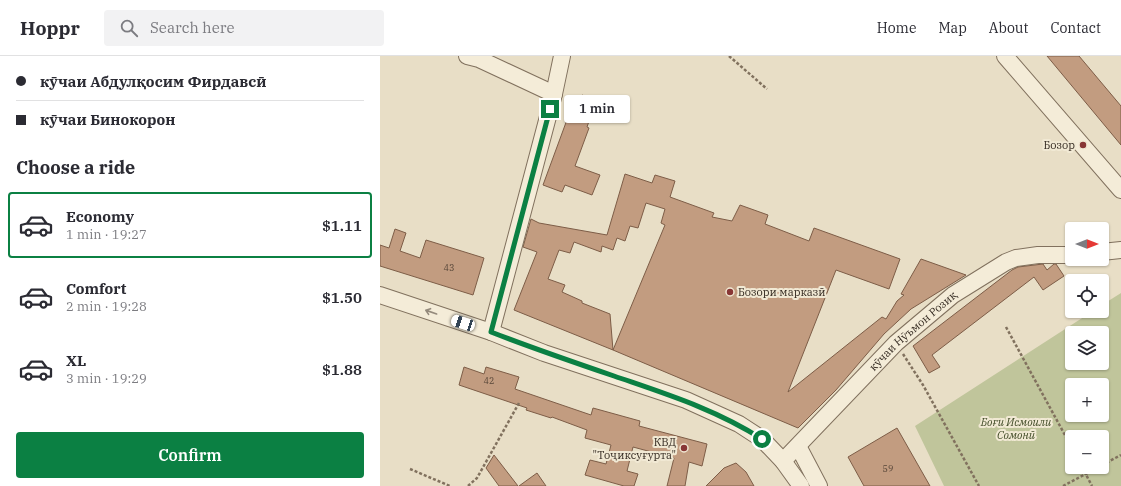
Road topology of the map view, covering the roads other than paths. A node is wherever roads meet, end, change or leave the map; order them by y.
1 (467, 56) edge
2 (562, 56) edge
3 (1005, 56) edge
4 (554, 94) junction
5 (1121, 190) edge
6 (1121, 250) edge
7 (1109, 251) edge
8 (1065, 254) edge
9 (380, 295) edge
10 (491, 332) junction
11 (798, 446) junction
12 (783, 461) junction
13 (801, 486) edge
14 (819, 486) edge

1 - 4 street
2 - 4 street
3 - 5 street
4 - 10 street
6 - 7 street
8 - 11 street, кӯчаи Нӯъмон Розиқ
10 -> 9 street
10 - 12 street
11 - 12 street, кӯчаи Нӯъмон Розиқ
11 - 14 street
12 - 13 street

